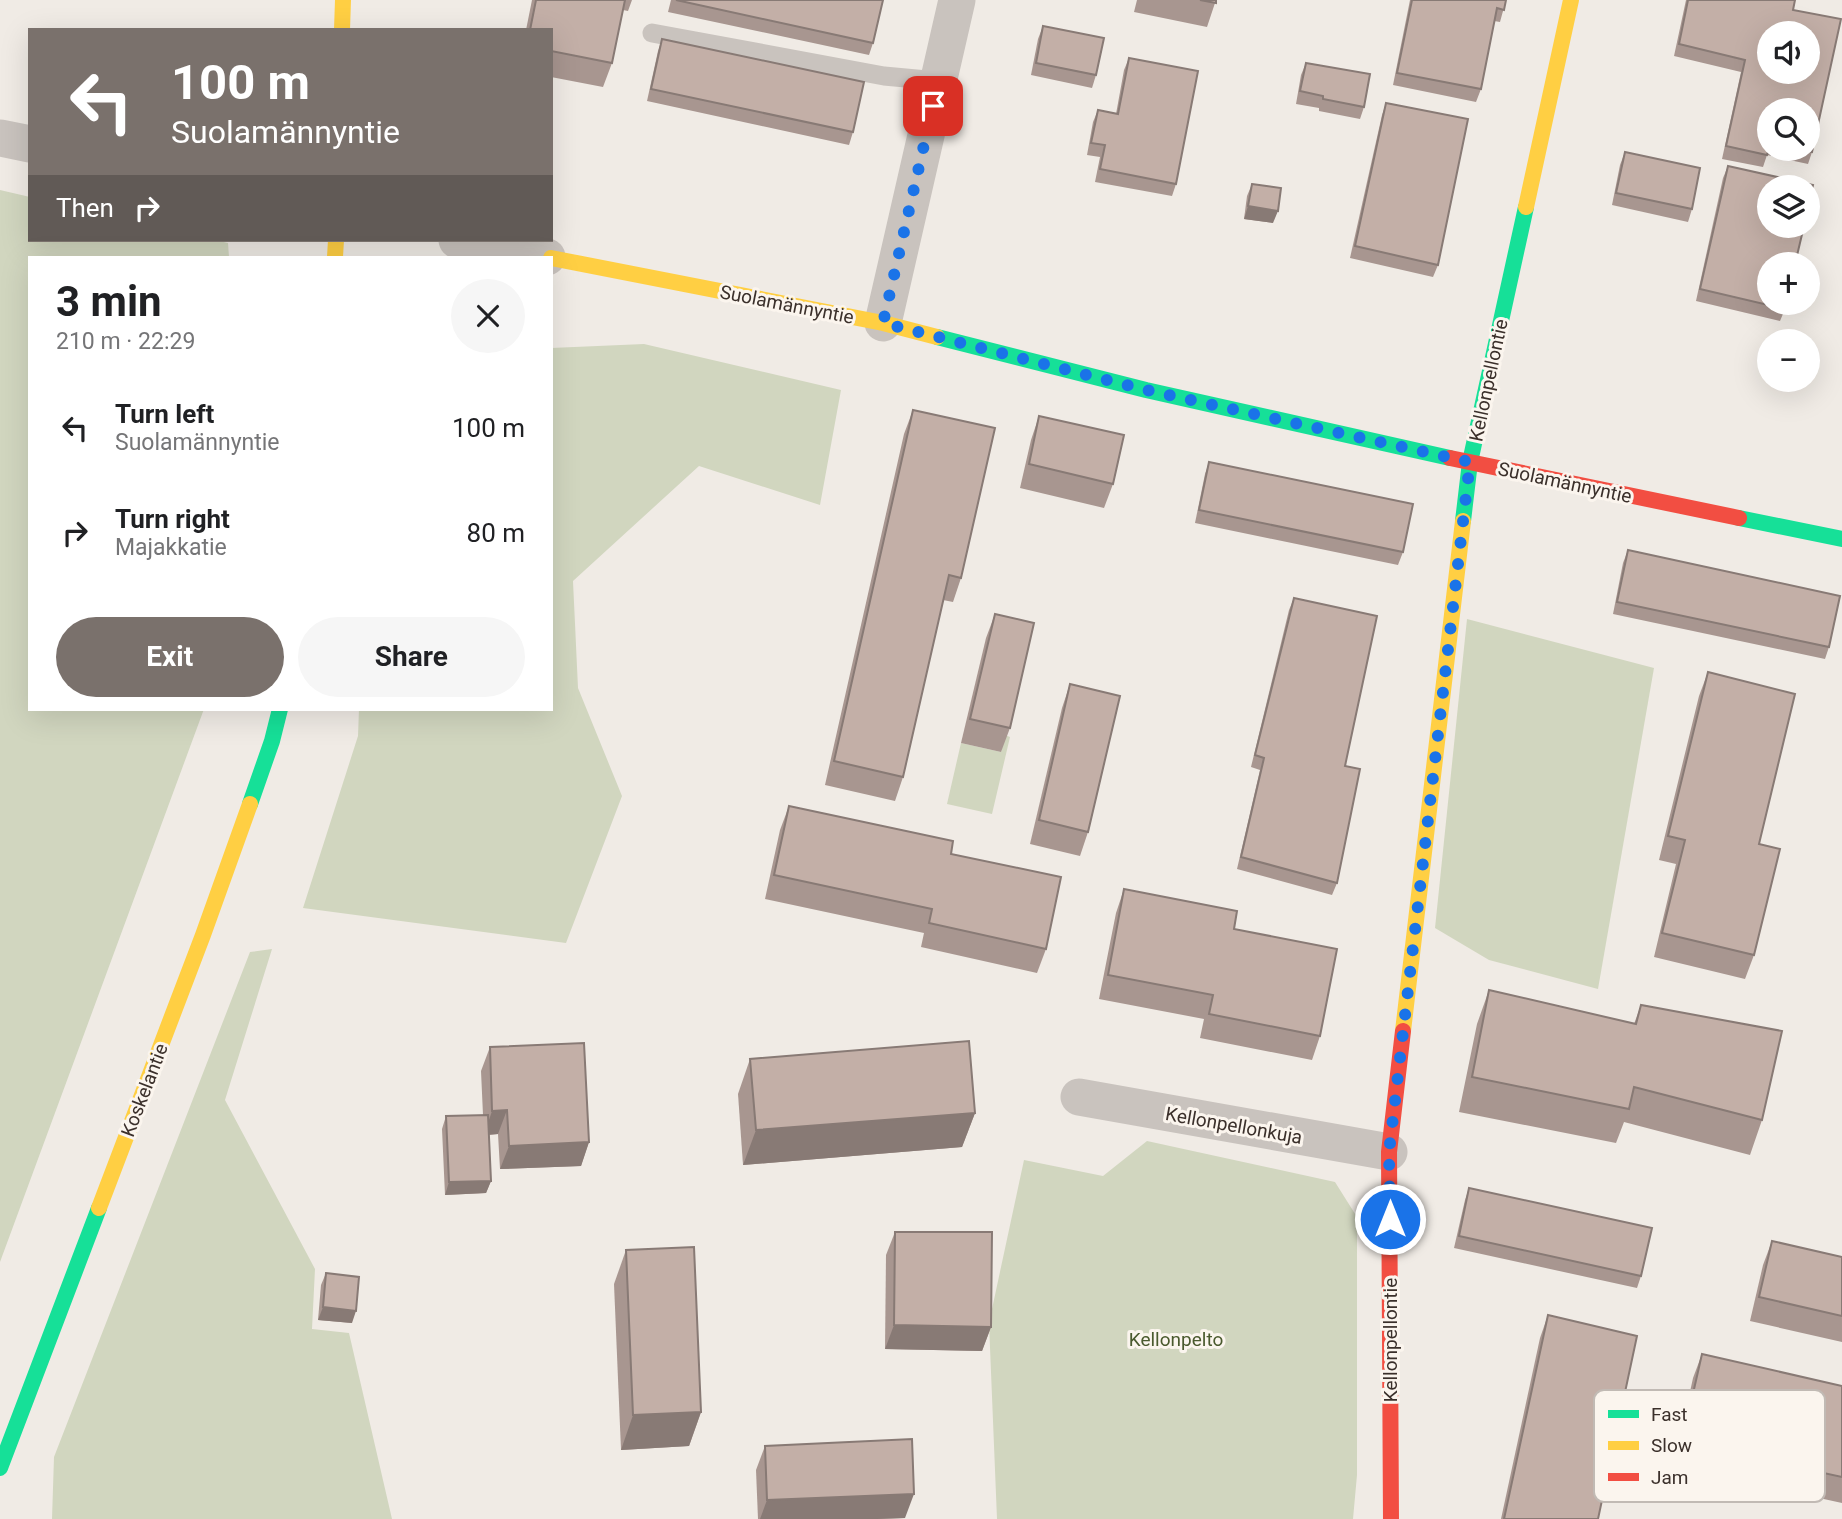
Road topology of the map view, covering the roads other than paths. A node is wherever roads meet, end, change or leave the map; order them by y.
1 (343, 0) edge
2 (957, 0) edge
3 (1571, 0) edge
4 (342, 28) edge
5 (652, 33) dead end
6 (938, 81) junction
7 (0, 138) edge
8 (28, 144) edge
9 (467, 242) edge
10 (539, 256) edge
11 (553, 259) edge
12 (883, 323) junction
13 (1470, 462) junction
14 (1842, 539) edge
15 (280, 711) edge
16 (1079, 1097) dead end
17 (1389, 1152) junction
18 (0, 1468) edge
19 (1391, 1519) edge

1 - 4 street
2 - 6 street
3 - 13 street, Kellonpellontie
5 - 6 lane
6 - 12 street
7 - 8 street
9 - 10 street, Suolamännyntie
11 - 12 street, Suolamännyntie
12 - 13 street, Suolamännyntie
13 - 14 street, Suolamännyntie
13 - 17 street, Kellonpellontie
15 - 18 street, Koskelantie
16 - 17 street, Kellonpellonkuja
17 - 19 street, Kellonpellontie

